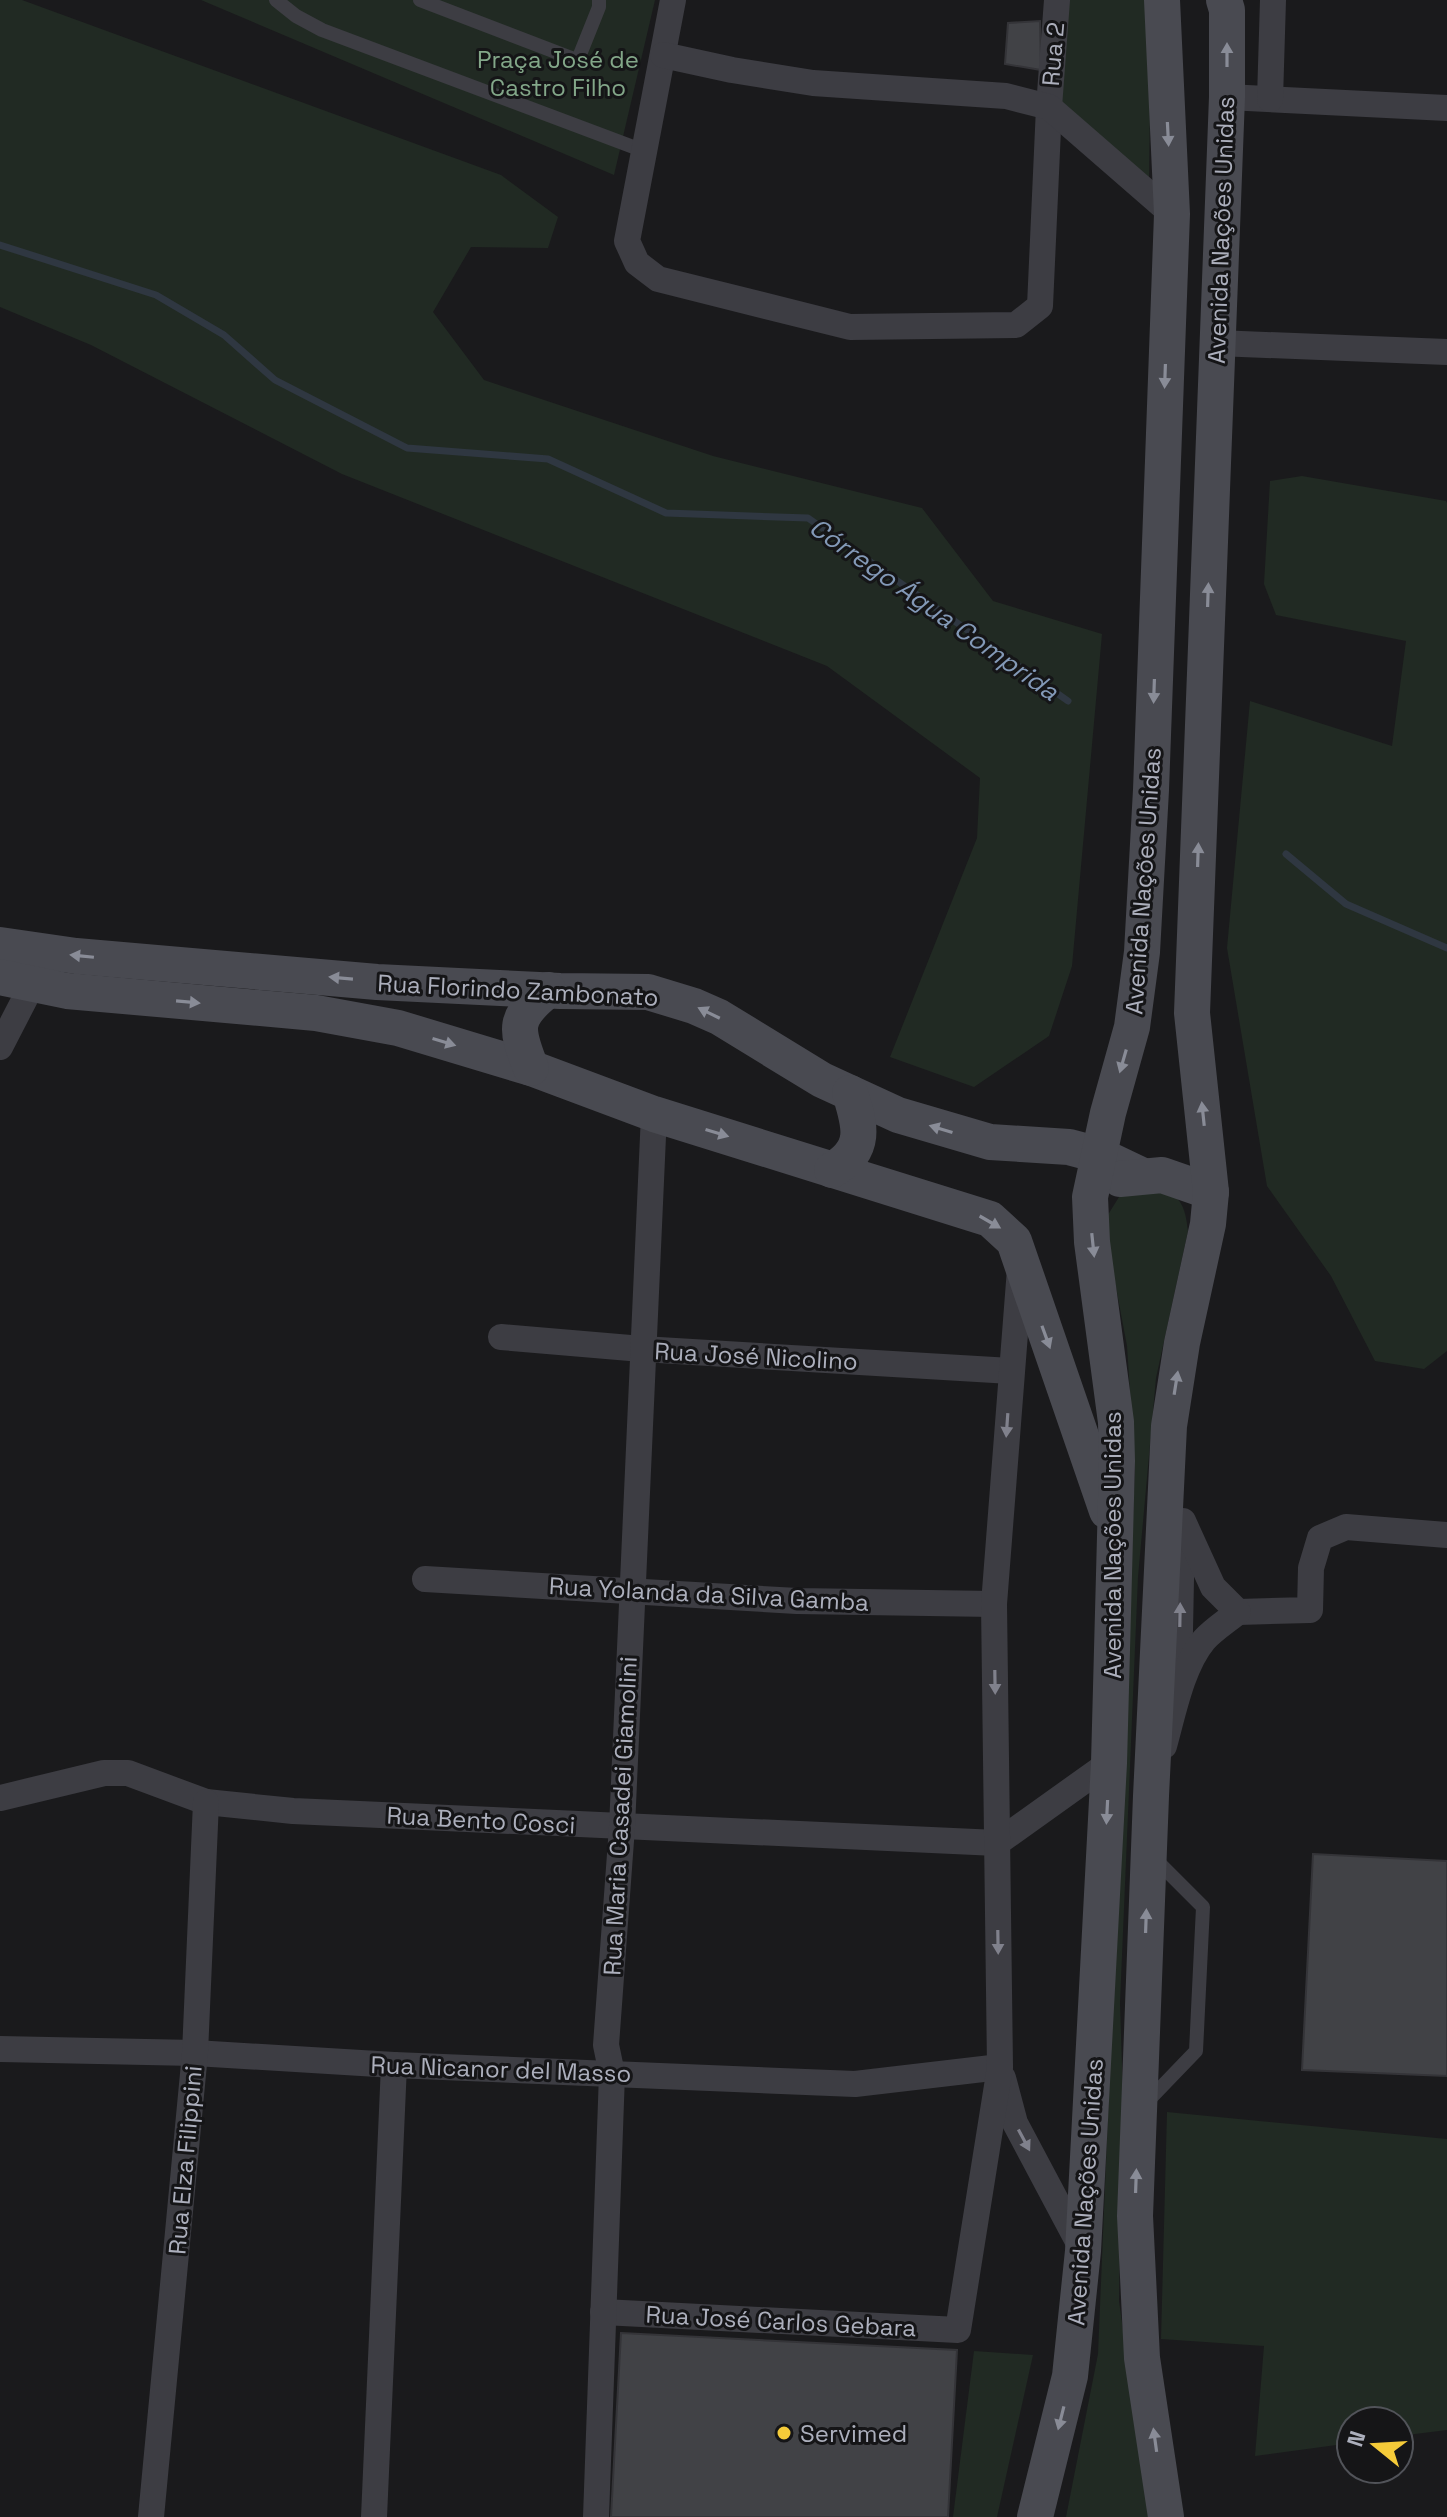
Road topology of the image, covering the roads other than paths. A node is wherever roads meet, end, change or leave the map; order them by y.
1 (276, 0) edge
2 (420, 0) edge
3 (599, 0) edge
4 (673, 0) edge
5 (1057, 0) edge
6 (1162, 0) edge
7 (1273, 0) edge
8 (1216, 3) edge
9 (663, 55) junction
10 (1227, 97) junction
11 (1270, 99) junction
12 (1049, 107) junction
13 (1447, 108) edge
14 (644, 151) junction
15 (1172, 214) junction
16 (1217, 343) junction
17 (1447, 352) edge
18 (0, 945) edge
19 (16, 981) edge
20 (548, 990) junction
21 (0, 1047) edge
22 (531, 1068) junction
23 (850, 1093) junction
24 (1108, 1113) junction
25 (654, 1114) junction
26 (990, 1142) junction
27 (1099, 1155) junction
28 (832, 1170) junction
29 (1141, 1175) junction
30 (1211, 1192) junction
31 (1090, 1197) junction
32 (1020, 1264) junction
33 (501, 1337) dead end
34 (642, 1349) junction
35 (1011, 1371) junction
36 (1169, 1426) junction
37 (1183, 1521) junction
38 (1447, 1535) edge
39 (1116, 1538) junction
40 (425, 1579) dead end
41 (631, 1591) junction
42 (994, 1604) junction
43 (1238, 1612) junction
44 (1178, 1693) junction
45 (1109, 1763) junction
46 (1151, 1796) junction
47 (0, 1798) edge
48 (206, 1802) junction
49 (622, 1827) junction
50 (997, 1843) junction
51 (1149, 1853) junction
52 (0, 2049) edge
53 (195, 2053) junction
54 (394, 2065) junction
55 (1000, 2067) junction
56 (612, 2074) junction
57 (1139, 2110) junction
58 (1083, 2251) junction
59 (603, 2312) junction
60 (1035, 2508) edge
61 (151, 2517) edge
62 (374, 2517) edge
63 (596, 2517) edge
64 (1166, 2517) edge

1 - 14 lane
2 - 3 lane
4 - 9 street
5 - 12 street, Rua 2
6 -> 15 main road, Avenida Nações Unidas
7 - 11 street
10 -> 8 main road, Avenida Nações Unidas
9 - 12 street
9 - 14 street
10 - 11 street
10 - 16 main road, Avenida Nações Unidas
11 - 13 street
12 - 14 street, Rua 2
12 - 15 street
15 - 16 main road
15 -> 24 main road, Avenida Nações Unidas
16 - 17 street
30 -> 16 main road, Avenida Nações Unidas
20 -> 18 main road, Rua Florindo Zambonato
19 - 21 street
19 -> 22 main road, Rua Florindo Zambonato
20 - 22 main road
23 -> 20 main road, Rua Florindo Zambonato
22 - 25 main road, Rua Florindo Zambonato
26 -> 23 main road, Rua Florindo Zambonato
23 - 28 main road
24 - 26 main road
24 - 27 main road, Avenida Nações Unidas
25 -> 28 main road, Rua Florindo Zambonato
25 - 34 street, Rua Maria Casadei Giamolini
26 - 27 main road, Rua Florindo Zambonato
27 - 29 main road, Rua Florindo Zambonato
27 - 31 main road, Avenida Nações Unidas
28 -> 32 main road, Rua Florindo Zambonato
29 - 30 main road
29 - 31 main road
36 -> 30 main road, Avenida Nações Unidas
31 -> 39 main road, Avenida Nações Unidas
32 - 35 street
32 -> 39 main road, Rua Florindo Zambonato
33 - 34 street, Rua José Nicolino
34 - 35 street, Rua José Nicolino
34 - 41 street, Rua Maria Casadei Giamolini
35 -> 42 street
36 - 37 street
36 - 46 main road, Avenida Nações Unidas
37 - 43 street
44 -> 37 street
38 - 43 street
39 - 45 main road, Avenida Nações Unidas
40 - 41 street, Rua Yolanda da Silva Gamba
41 - 42 street, Rua Yolanda da Silva Gamba
41 - 49 street, Rua Maria Casadei Giamolini
42 -> 50 street
43 - 44 street
44 - 46 street
45 - 50 street
45 -> 58 main road, Avenida Nações Unidas
46 - 51 main road, Avenida Nações Unidas
47 - 48 street, Rua Bento Cosci
48 - 49 street, Rua Bento Cosci
48 - 53 street, Rua Elza Filippini
49 - 50 street, Rua Bento Cosci
49 - 56 street, Rua Maria Casadei Giamolini
50 -> 55 street
57 -> 51 main road, Avenida Nações Unidas
51 - 57 lane
52 - 53 street, Rua Nicanor del Masso
53 - 54 street, Rua Nicanor del Masso
53 - 61 street, Rua Elza Filippini
54 - 56 street, Rua Nicanor del Masso
54 - 62 street
55 - 56 street, Rua Nicanor del Masso
55 -> 58 street
55 - 59 street, Rua José Carlos Gebara
56 - 59 street, Rua Maria Casadei Giamolini
64 -> 57 main road, Avenida Nações Unidas
58 -> 60 main road, Avenida Nações Unidas
59 - 63 street, Rua Maria Casadei Giamolini

